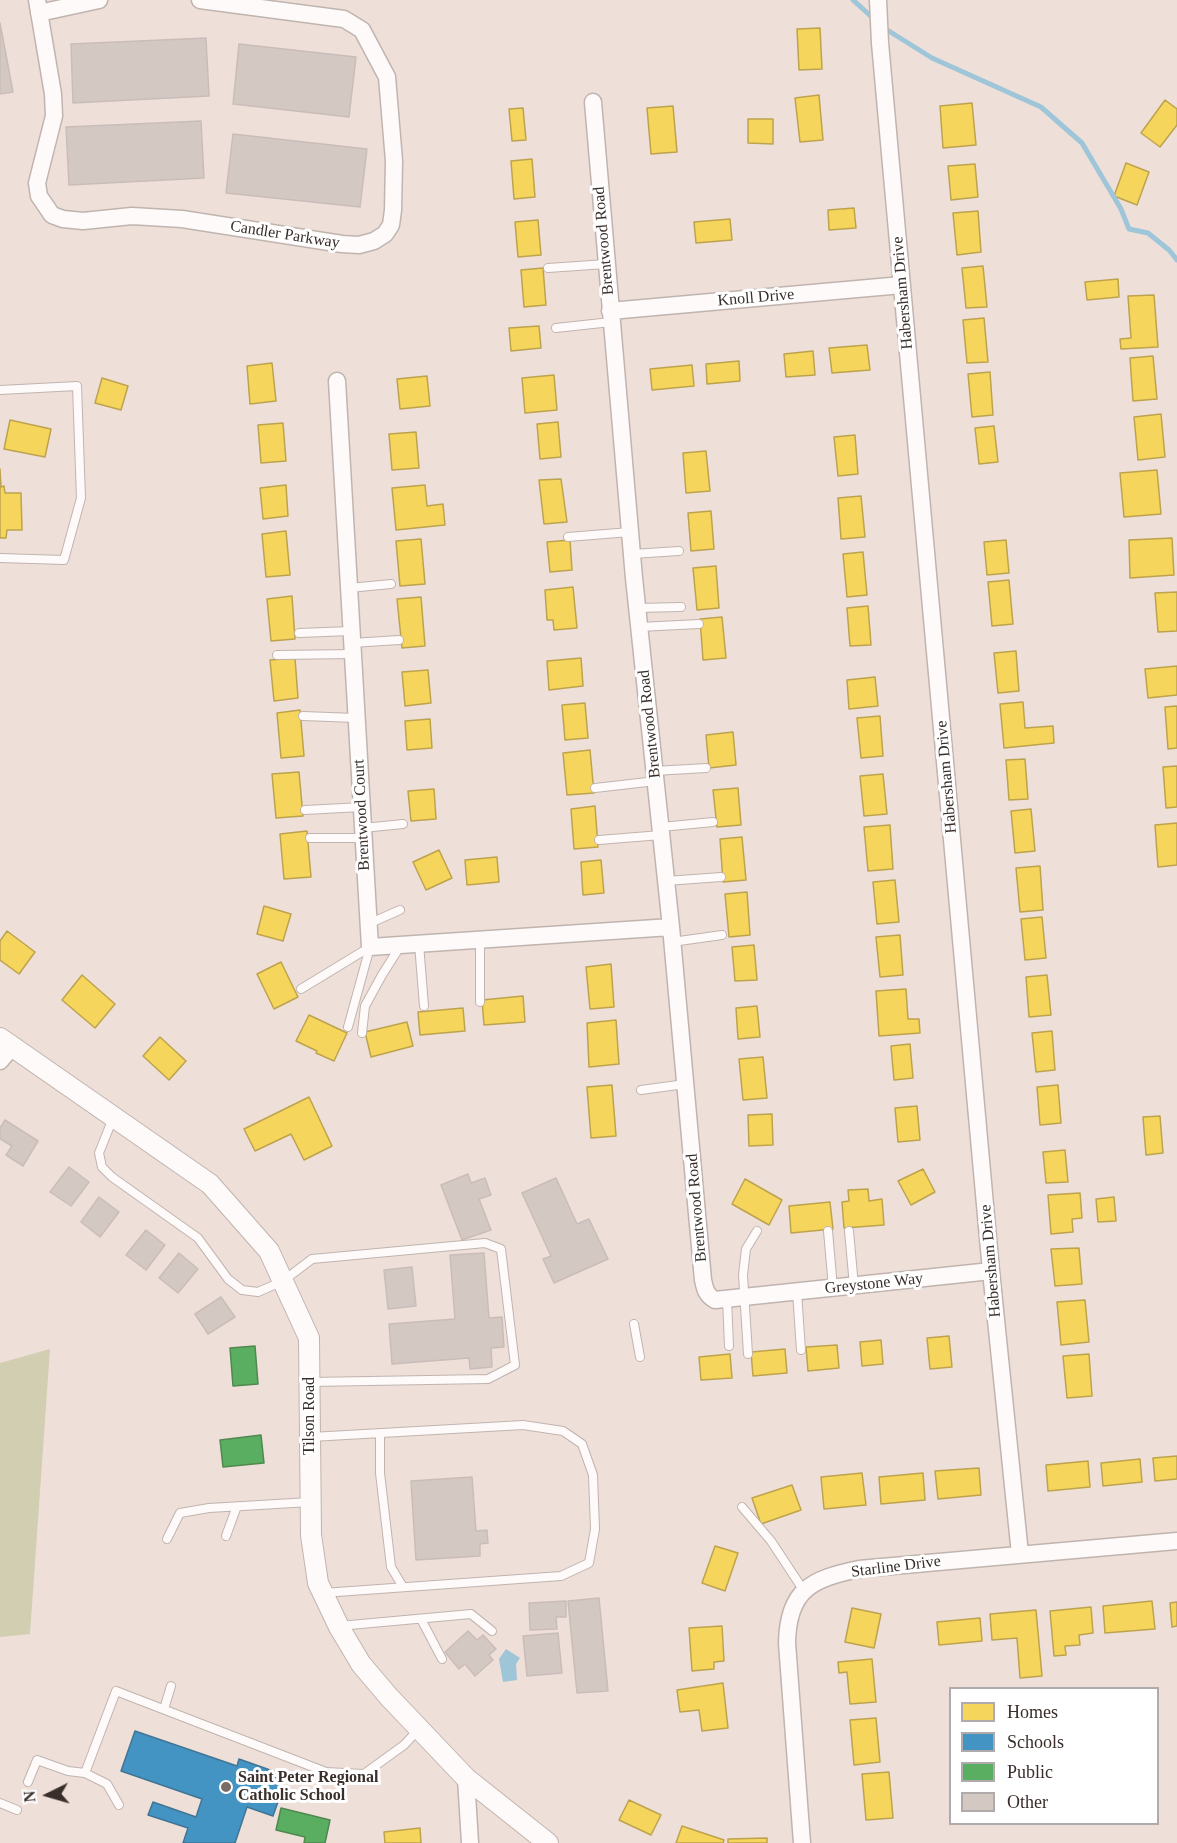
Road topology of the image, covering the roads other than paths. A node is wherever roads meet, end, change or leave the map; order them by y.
1 (99, 0) edge
2 (200, 0) edge
3 (878, 0) edge
4 (38, 6) edge
5 (592, 102) dead end
6 (606, 264) junction
7 (548, 268) dead end
8 (902, 285) junction
9 (611, 317) junction
10 (556, 328) dead end
11 (337, 381) dead end
12 (0, 390) edge
13 (630, 532) junction
14 (568, 537) dead end
15 (679, 551) dead end
16 (632, 554) junction
17 (0, 558) edge
18 (391, 584) dead end
19 (349, 588) junction
20 (681, 607) dead end
21 (637, 608) junction
22 (699, 624) dead end
23 (639, 627) junction
24 (299, 633) dead end
25 (399, 640) dead end
26 (352, 642) junction
27 (277, 655) dead end
28 (303, 716) dead end
29 (356, 718) junction
30 (706, 768) dead end
31 (655, 776) junction
32 (595, 788) dead end
33 (362, 807) junction
34 (305, 810) dead end
35 (713, 822) dead end
36 (403, 824) dead end
37 (661, 831) junction
38 (363, 833) junction
39 (310, 838) dead end
40 (599, 840) dead end
41 (721, 876) dead end
42 (666, 881) junction
43 (400, 910) dead end
44 (369, 924) junction
45 (672, 934) junction
46 (722, 935) dead end
47 (480, 940) junction
48 (410, 944) junction
49 (370, 947) junction
50 (301, 989) dead end
51 (480, 1002) dead end
52 (424, 1006) dead end
53 (348, 1027) dead end
54 (362, 1034) dead end
55 (4, 1049) edge
56 (685, 1084) junction
57 (641, 1090) dead end
58 (113, 1117) junction
59 (757, 1231) dead end
60 (828, 1231) dead end
61 (849, 1231) dead end
62 (991, 1271) junction
63 (283, 1281) junction
64 (854, 1286) junction
65 (833, 1288) junction
66 (797, 1292) junction
67 (751, 1297) junction
68 (727, 1299) junction
69 (634, 1324) dead end
70 (729, 1347) dead end
71 (801, 1350) dead end
72 (748, 1354) dead end
73 (640, 1357) dead end
74 (515, 1365) junction
75 (524, 1371) dead end
76 (310, 1382) junction
77 (380, 1433) junction
78 (310, 1437) junction
79 (311, 1502) junction
80 (237, 1506) junction
81 (742, 1507) dead end
82 (226, 1536) dead end
83 (167, 1539) dead end
84 (1177, 1541) edge
85 (1020, 1554) junction
86 (403, 1587) junction
87 (804, 1591) junction
88 (322, 1593) junction
89 (421, 1619) junction
90 (339, 1627) junction
91 (492, 1631) dead end
92 (442, 1659) dead end
93 (171, 1686) dead end
94 (164, 1709) junction
95 (419, 1729) junction
96 (85, 1773) junction
97 (466, 1778) junction
98 (28, 1782) dead end
99 (0, 1803) edge
100 (119, 1806) dead end
101 (17, 1810) dead end
102 (470, 1843) edge
103 (548, 1843) edge
104 (802, 1843) edge

1 - 4 street, Candler Parkway
2 - 4 street, Candler Parkway
3 - 8 street, Habersham Drive
5 - 6 street, Brentwood Road
6 - 7 lane
6 - 9 street, Brentwood Road
8 - 9 street, Knoll Drive
8 - 62 street, Habersham Drive
9 - 10 lane
9 - 13 street, Brentwood Road
11 - 19 street, Brentwood Court
12 - 17 lane
13 - 14 lane
13 - 16 street, Brentwood Road
15 - 16 lane
16 - 21 street, Brentwood Road
18 - 19 lane
19 - 26 street, Brentwood Court
20 - 21 lane
21 - 23 street, Brentwood Road
22 - 23 lane
23 - 31 street, Brentwood Road
24 - 26 lane
25 - 26 lane
26 - 27 lane
26 - 29 street, Brentwood Court
28 - 29 lane
29 - 33 street, Brentwood Court
30 - 31 lane
31 - 32 lane
31 - 37 street, Brentwood Road
33 - 34 lane
33 - 38 street, Brentwood Court
35 - 37 lane
36 - 38 lane
37 - 40 lane
37 - 42 street, Brentwood Road
38 - 39 lane
38 - 44 street, Brentwood Court
41 - 42 lane
42 - 45 street, Brentwood Road
43 - 44 lane
44 - 49 street, Brentwood Court
45 - 46 lane
45 - 47 street
45 - 56 street, Brentwood Road
47 - 48 street
47 - 51 lane
48 - 49 street
48 - 52 lane
48 - 54 lane
49 - 50 lane
49 - 53 lane
55 - 58 street, Tilson Road
56 - 57 lane
56 - 68 street, Brentwood Road
58 - 63 street, Tilson Road
58 - 63 lane
59 - 67 lane
60 - 65 lane
61 - 64 lane
62 - 64 street, Greystone Way
62 - 85 street, Habersham Drive
63 - 74 lane
63 - 76 street, Tilson Road
64 - 65 street, Greystone Way
65 - 66 street, Greystone Way
66 - 67 street, Greystone Way
66 - 71 lane
67 - 68 street
67 - 72 lane
68 - 70 lane
69 - 73 lane
74 - 75 lane
74 - 76 lane
76 - 78 street, Tilson Road
77 - 78 lane
77 - 86 lane
77 - 86 lane
78 - 79 street, Tilson Road
79 - 80 lane
79 - 88 street, Tilson Road
80 - 82 lane
80 - 83 lane
81 - 87 lane
84 - 85 street, Starline Drive
85 - 87 street, Starline Drive
86 - 88 lane
87 - 104 street
88 - 90 street, Tilson Road
89 - 90 lane
89 - 91 lane
89 - 92 lane
90 - 95 street, Tilson Road
93 - 94 lane
94 - 95 lane
94 - 96 lane
95 - 97 street, Tilson Road
96 - 98 lane
96 - 100 lane
97 - 102 street
97 - 103 street, Tilson Road
99 - 101 lane

